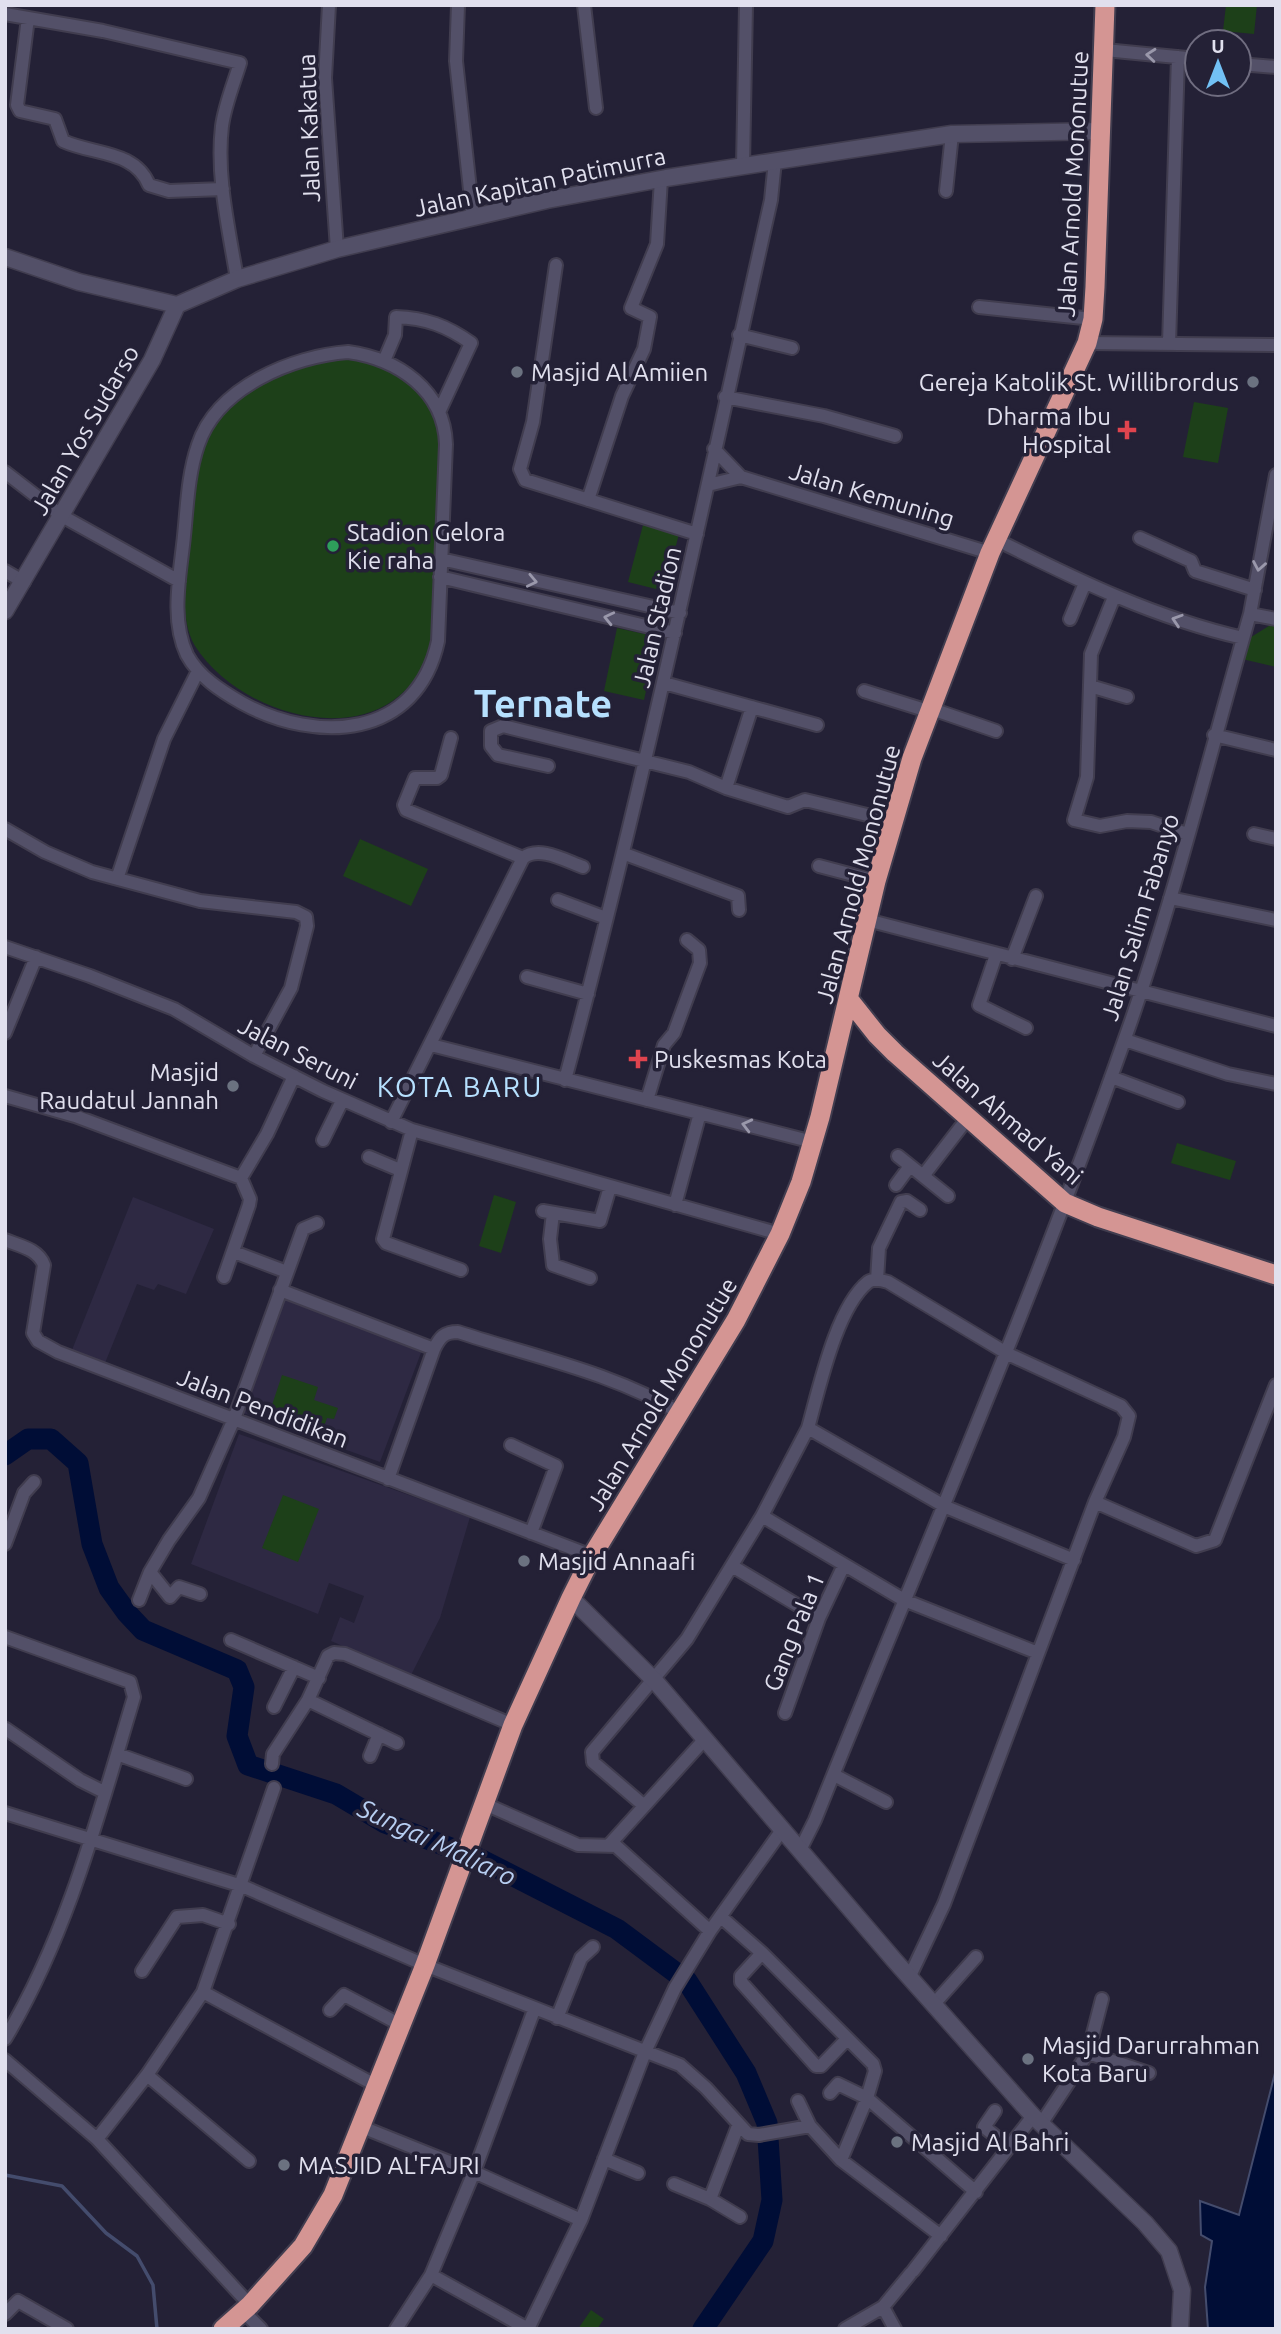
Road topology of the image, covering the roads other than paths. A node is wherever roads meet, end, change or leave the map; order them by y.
1 (330, 5) edge
2 (457, 5) edge
3 (584, 5) edge
4 (746, 5) edge
5 (1105, 5) edge
6 (5, 14) edge
7 (28, 18) junction
8 (1105, 50) junction
9 (1178, 57) junction
10 (1183, 58) edge
11 (1253, 65) edge
12 (1276, 67) edge
13 (596, 108) dead end
14 (1100, 131) junction
15 (952, 134) junction
16 (775, 161) junction
17 (743, 166) junction
18 (661, 179) junction
19 (223, 189) junction
20 (946, 191) dead end
21 (473, 217) junction
22 (337, 249) junction
23 (5, 257) edge
24 (556, 265) dead end
25 (237, 279) junction
26 (177, 305) junction
27 (979, 307) dead end
28 (1093, 319) junction
29 (739, 335) junction
30 (1087, 343) junction
31 (1169, 344) junction
32 (1276, 345) edge
33 (792, 348) dead end
34 (384, 362) junction
35 (725, 397) junction
36 (440, 410) junction
37 (895, 436) dead end
38 (714, 449) junction
39 (5, 472) edge
40 (1276, 475) edge
41 (741, 477) junction
42 (708, 485) junction
43 (588, 500) junction
44 (62, 516) junction
45 (1271, 519) edge
46 (697, 534) junction
47 (1140, 538) dead end
48 (993, 547) junction
49 (442, 559) junction
50 (5, 571) edge
51 (440, 578) junction
52 (179, 581) junction
53 (24, 582) junction
54 (1085, 583) junction
55 (1255, 590) junction
56 (1114, 597) junction
57 (5, 611) edge
58 (680, 613) junction
59 (1250, 614) junction
60 (1070, 619) dead end
61 (1276, 619) edge
62 (675, 633) junction
63 (1243, 638) junction
64 (198, 671) junction
65 (664, 683) junction
66 (1090, 686) junction
67 (864, 691) dead end
68 (1127, 697) dead end
69 (752, 707) junction
70 (928, 709) junction
71 (817, 725) dead end
72 (996, 730) dead end
73 (1214, 735) junction
74 (451, 738) dead end
75 (1276, 750) edge
76 (646, 760) junction
77 (548, 766) dead end
78 (726, 788) junction
79 (892, 821) junction
80 (5, 829) edge
81 (1187, 834) junction
82 (1254, 834) dead end
83 (1276, 839) edge
84 (625, 854) junction
85 (523, 858) junction
86 (819, 866) dead end
87 (583, 867) dead end
88 (118, 876) junction
89 (876, 881) junction
90 (1036, 896) dead end
91 (1170, 898) junction
92 (558, 900) dead end
93 (739, 909) dead end
94 (606, 918) junction
95 (867, 920) junction
96 (1276, 920) edge
97 (687, 940) dead end
98 (5, 947) edge
99 (996, 955) junction
100 (36, 957) junction
101 (1012, 959) junction
102 (527, 977) dead end
103 (1141, 992) junction
104 (588, 994) junction
105 (850, 1001) junction
106 (1276, 1026) edge
107 (1026, 1028) dead end
108 (5, 1033) edge
109 (877, 1035) junction
110 (1125, 1040) junction
111 (841, 1042) junction
112 (431, 1045) junction
113 (254, 1056) junction
114 (294, 1076) junction
115 (1111, 1077) junction
116 (565, 1080) junction
117 (1276, 1084) edge
118 (5, 1096) edge
119 (647, 1100) junction
120 (342, 1101) junction
121 (1178, 1102) dead end
122 (700, 1113) junction
123 (967, 1119) junction
124 (391, 1122) junction
125 (412, 1130) junction
126 (323, 1140) dead end
127 (813, 1142) junction
128 (898, 1156) dead end
129 (369, 1157) dead end
130 (911, 1166) junction
131 (400, 1170) junction
132 (923, 1176) junction
133 (241, 1178) junction
134 (896, 1185) dead end
135 (610, 1187) junction
136 (948, 1196) dead end
137 (1065, 1203) junction
138 (675, 1205) junction
139 (920, 1210) dead end
140 (317, 1223) dead end
141 (780, 1234) junction
142 (5, 1240) edge
143 (234, 1252) junction
144 (461, 1270) dead end
145 (287, 1272) junction
146 (1276, 1275) edge
147 (224, 1277) dead end
148 (590, 1278) dead end
149 (877, 1280) junction
150 (280, 1290) junction
151 (434, 1349) junction
152 (1008, 1354) junction
153 (1276, 1385) edge
154 (680, 1413) junction
155 (233, 1419) junction
156 (808, 1428) junction
157 (511, 1445) dead end
158 (388, 1479) junction
159 (33, 1482) dead end
160 (1096, 1502) junction
161 (946, 1507) junction
162 (762, 1516) junction
163 (531, 1533) junction
164 (5, 1544) edge
165 (592, 1556) junction
166 (1074, 1560) junction
167 (732, 1566) junction
168 (843, 1567) junction
169 (150, 1572) junction
170 (200, 1594) dead end
171 (570, 1598) junction
172 (139, 1600) dead end
173 (904, 1600) junction
174 (818, 1618) junction
175 (5, 1637) edge
176 (231, 1640) dead end
177 (1038, 1653) junction
178 (294, 1667) junction
179 (318, 1678) junction
180 (654, 1681) junction
181 (308, 1700) junction
182 (274, 1707) dead end
183 (785, 1713) dead end
184 (513, 1725) junction
185 (6, 1729) edge
186 (379, 1734) junction
187 (704, 1740) junction
188 (397, 1742) dead end
189 (117, 1754) junction
190 (370, 1756) dead end
191 (272, 1764) dead end
192 (834, 1775) junction
193 (186, 1779) dead end
194 (274, 1788) dead end
195 (104, 1791) junction
196 (887, 1802) dead end
197 (485, 1804) junction
198 (642, 1804) junction
199 (5, 1813) edge
200 (782, 1830) junction
201 (90, 1842) junction
202 (609, 1845) junction
203 (800, 1850) junction
204 (242, 1886) junction
205 (721, 1917) junction
206 (229, 1924) junction
207 (710, 1931) junction
208 (593, 1947) dead end
209 (762, 1953) junction
210 (976, 1957) dead end
211 (425, 1965) junction
212 (142, 1971) dead end
213 (909, 1978) junction
214 (203, 1992) junction
215 (1102, 1999) dead end
216 (933, 2005) junction
217 (330, 2010) dead end
218 (534, 2010) junction
219 (557, 2018) junction
220 (401, 2025) junction
221 (5, 2039) edge
222 (848, 2039) junction
223 (645, 2052) junction
224 (1088, 2053) junction
225 (5, 2060) edge
226 (1149, 2073) dead end
227 (147, 2075) junction
228 (377, 2086) junction
229 (830, 2093) dead end
230 (867, 2098) junction
231 (798, 2102) dead end
232 (995, 2111) dead end
233 (1037, 2120) junction
234 (738, 2126) junction
235 (810, 2126) junction
236 (362, 2127) junction
237 (97, 2139) junction
238 (1009, 2147) junction
239 (604, 2159) junction
240 (841, 2160) junction
241 (248, 2161) dead end
242 (474, 2172) junction
243 (638, 2173) dead end
244 (674, 2184) dead end
245 (976, 2192) junction
246 (710, 2199) junction
247 (740, 2217) dead end
248 (581, 2220) junction
249 (941, 2236) junction
250 (430, 2275) junction
251 (5, 2294) edge
252 (18, 2301) junction
253 (883, 2307) junction
254 (247, 2308) junction
255 (5, 2314) edge
256 (67, 2329) edge
257 (223, 2329) edge
258 (261, 2329) edge
259 (396, 2329) edge
260 (845, 2329) edge
261 (895, 2329) edge
262 (1180, 2329) edge

1 - 22 street, Jalan Kakatua
2 - 21 street
3 - 13 street
4 - 17 street
5 - 8 highway, Jalan Arnold Mononutue
6 - 7 street
7 - 19 street
7 - 19 street
9 -> 8 street
8 - 14 highway, Jalan Arnold Mononutue
9 - 10 street
9 - 31 street
11 - 12 street
14 - 15 street, Jalan Kapitan Patimurra
14 - 28 highway, Jalan Arnold Mononutue
15 - 16 street, Jalan Kapitan Patimurra
15 - 20 street
16 - 17 street, Jalan Kapitan Patimurra
16 - 29 street, Jalan Stadion
17 - 18 street, Jalan Kapitan Patimurra
18 - 21 street, Jalan Kapitan Patimurra
18 - 43 street
19 - 25 street
21 - 22 street, Jalan Kapitan Patimurra
22 - 25 street, Jalan Kapitan Patimurra
23 - 26 street
24 - 43 street
25 - 26 street, Jalan Kapitan Patimurra
26 - 44 street, Jalan Yos Sudarso
27 - 28 street
28 - 30 highway, Jalan Arnold Mononutue
29 - 33 street
29 - 35 street, Jalan Stadion
30 - 31 street
30 - 48 highway, Jalan Arnold Mononutue
31 - 32 street
34 - 36 street
34 - 36 street
34 - 52 street
35 - 37 street
35 - 38 street, Jalan Stadion
36 - 49 street
38 - 41 street, Jalan Kemuning
38 - 42 street, Jalan Stadion
39 - 44 street
40 - 45 street, Jalan Salim Fabanyo
41 - 42 street
41 - 48 street, Jalan Kemuning
42 - 46 street, Jalan Stadion
43 - 46 street
44 - 52 street
44 - 53 street, Jalan Yos Sudarso
45 -> 55 street, Jalan Salim Fabanyo
46 - 58 street, Jalan Stadion
47 - 55 street
48 - 54 street, Jalan Kemuning
48 - 70 highway, Jalan Arnold Mononutue
49 - 51 street
49 -> 58 street
50 - 53 street
62 -> 51 street
51 - 64 street
52 - 64 street
53 - 57 street, Jalan Yos Sudarso
54 - 56 street, Jalan Kemuning
54 - 60 street
55 - 59 street, Jalan Salim Fabanyo
63 -> 56 street, Jalan Kemuning
56 - 66 street
58 - 62 street, Jalan Stadion
59 - 61 street
59 - 63 street, Jalan Salim Fabanyo
62 - 65 street, Jalan Stadion
63 - 73 street, Jalan Salim Fabanyo
64 - 88 street
65 - 69 street
65 - 76 street, Jalan Stadion
66 - 68 street
66 - 81 street
67 - 70 street
69 - 71 street
69 - 78 street
70 - 72 street
70 - 79 highway, Jalan Arnold Mononutue
73 - 75 street
73 - 81 street, Jalan Salim Fabanyo
74 - 85 street
76 - 77 street
76 - 78 street
76 - 84 street, Jalan Stadion
78 - 79 street
79 - 89 highway, Jalan Arnold Mononutue
80 - 88 street
81 - 91 street, Jalan Salim Fabanyo
82 - 83 street
84 - 93 street
84 - 94 street, Jalan Stadion
85 - 87 street
85 - 112 street
86 - 89 street
88 - 113 street
89 - 95 highway, Jalan Arnold Mononutue
90 - 101 street
91 - 96 street
91 - 103 street, Jalan Salim Fabanyo
92 - 94 street
94 - 104 street, Jalan Stadion
95 - 99 street
95 - 105 highway, Jalan Arnold Mononutue
97 - 119 street
98 - 100 street, Jalan Seruni
99 - 101 street
99 - 107 street
100 - 108 street
100 - 113 street, Jalan Seruni
101 - 103 street
102 - 104 street
103 - 106 street
103 - 110 street, Jalan Salim Fabanyo
104 - 116 street, Jalan Stadion
105 - 109 highway, Jalan Ahmad Yani
105 - 111 highway, Jalan Arnold Mononutue
109 - 111 highway
109 - 123 highway, Jalan Ahmad Yani
110 - 115 street, Jalan Salim Fabanyo
110 - 117 street
111 - 127 highway, Jalan Arnold Mononutue
112 - 116 street
112 - 124 street
113 - 114 street, Jalan Seruni
114 - 120 street, Jalan Seruni
114 - 133 street
115 - 121 street
115 - 137 street, Jalan Salim Fabanyo
116 - 119 street
118 - 133 street
119 - 122 street
120 - 124 street, Jalan Seruni
120 - 126 street
127 -> 122 street
122 - 138 street
123 - 132 street
123 - 137 highway, Jalan Ahmad Yani
124 - 125 street, Jalan Seruni
125 - 131 street
125 - 135 street, Jalan Seruni
127 - 141 highway, Jalan Arnold Mononutue
128 - 130 street
129 - 131 street
130 - 132 street
130 - 134 street
131 - 144 street
132 - 136 street
133 - 143 street
135 - 138 street, Jalan Seruni
135 - 148 street
137 - 146 highway, Jalan Ahmad Yani
137 - 152 street, Jalan Salim Fabanyo
138 - 141 street, Jalan Seruni
139 - 149 street
140 - 145 street
141 - 154 highway, Jalan Arnold Mononutue
142 - 155 street, Jalan Pendidikan
143 - 145 street
143 - 147 street
145 - 150 street
149 - 152 street
149 - 156 street
150 - 151 street
150 - 155 street
151 - 154 street
151 - 158 street
152 - 160 street
152 - 161 street, Jalan Salim Fabanyo
153 - 160 street
154 - 165 highway, Jalan Arnold Mononutue
155 - 158 street, Jalan Pendidikan
155 - 169 street
156 - 161 street
156 - 162 street
157 - 163 street
158 - 163 street, Jalan Pendidikan
159 - 164 street
160 - 166 street
161 - 166 street
161 - 173 street, Jalan Salim Fabanyo
162 - 167 street
162 - 168 street
163 - 165 street, Jalan Pendidikan
165 - 171 highway, Jalan Arnold Mononutue
166 - 177 street
167 - 174 street
167 - 180 street
168 - 173 street
168 - 174 street, Gang Pala 1
169 - 170 street
169 - 172 street
171 - 180 street
171 - 184 highway, Jalan Arnold Mononutue
173 - 177 street
173 - 192 street, Jalan Salim Fabanyo
174 - 183 street, Gang Pala 1
175 - 189 street
176 - 178 street
177 - 213 street
178 - 179 street
178 - 182 street
179 - 181 street
179 - 184 street
180 - 187 street
180 - 198 street
181 - 186 street
181 - 191 street
184 - 197 highway, Jalan Arnold Mononutue
185 - 195 street
186 - 188 street
186 - 190 street
187 - 198 street
187 - 200 street
189 - 193 street
189 - 195 street
192 - 196 street
192 - 203 street, Jalan Salim Fabanyo
194 - 204 street
195 - 201 street
197 - 202 street
197 - 211 highway, Jalan Arnold Mononutue
198 - 202 street
199 - 201 street
200 - 203 street
200 - 205 street
201 - 204 street
201 - 221 street
202 - 207 street
203 - 213 street
204 - 206 street
204 - 211 street
205 - 207 street
205 - 209 street
206 - 212 street
206 - 214 street
207 - 223 street
208 - 219 street
209 - 222 street
209 - 222 street
210 - 216 street
211 - 218 street
211 - 220 highway, Jalan Arnold Mononutue
213 - 216 street
214 - 227 street
214 - 228 street
215 - 224 street
216 - 233 street
217 - 220 street
218 - 219 street
218 - 242 street
219 - 223 street
220 - 228 highway, Jalan Arnold Mononutue
222 - 230 street
223 - 234 street
223 - 239 street
224 - 226 street
224 - 233 street
225 - 237 street
227 - 237 street
227 - 241 street
228 - 236 highway, Jalan Arnold Mononutue
229 - 230 street
230 - 240 street
230 - 245 street
231 - 235 street
232 - 238 street
233 - 238 street
233 - 262 street
234 - 235 street
234 - 246 street
235 - 240 street
236 - 242 street
236 - 254 highway, Jalan Arnold Mononutue
237 - 254 street
238 - 245 street
239 - 243 street
239 - 248 street
240 - 249 street
242 - 248 street
242 - 250 street
244 - 246 street
245 - 249 street
246 - 247 street
248 - 250 street
249 - 253 street
250 - 259 street
251 - 252 street
252 - 255 street
252 - 256 street
253 - 260 street
253 - 261 street
254 - 257 highway, Jalan Arnold Mononutue
254 - 258 street

